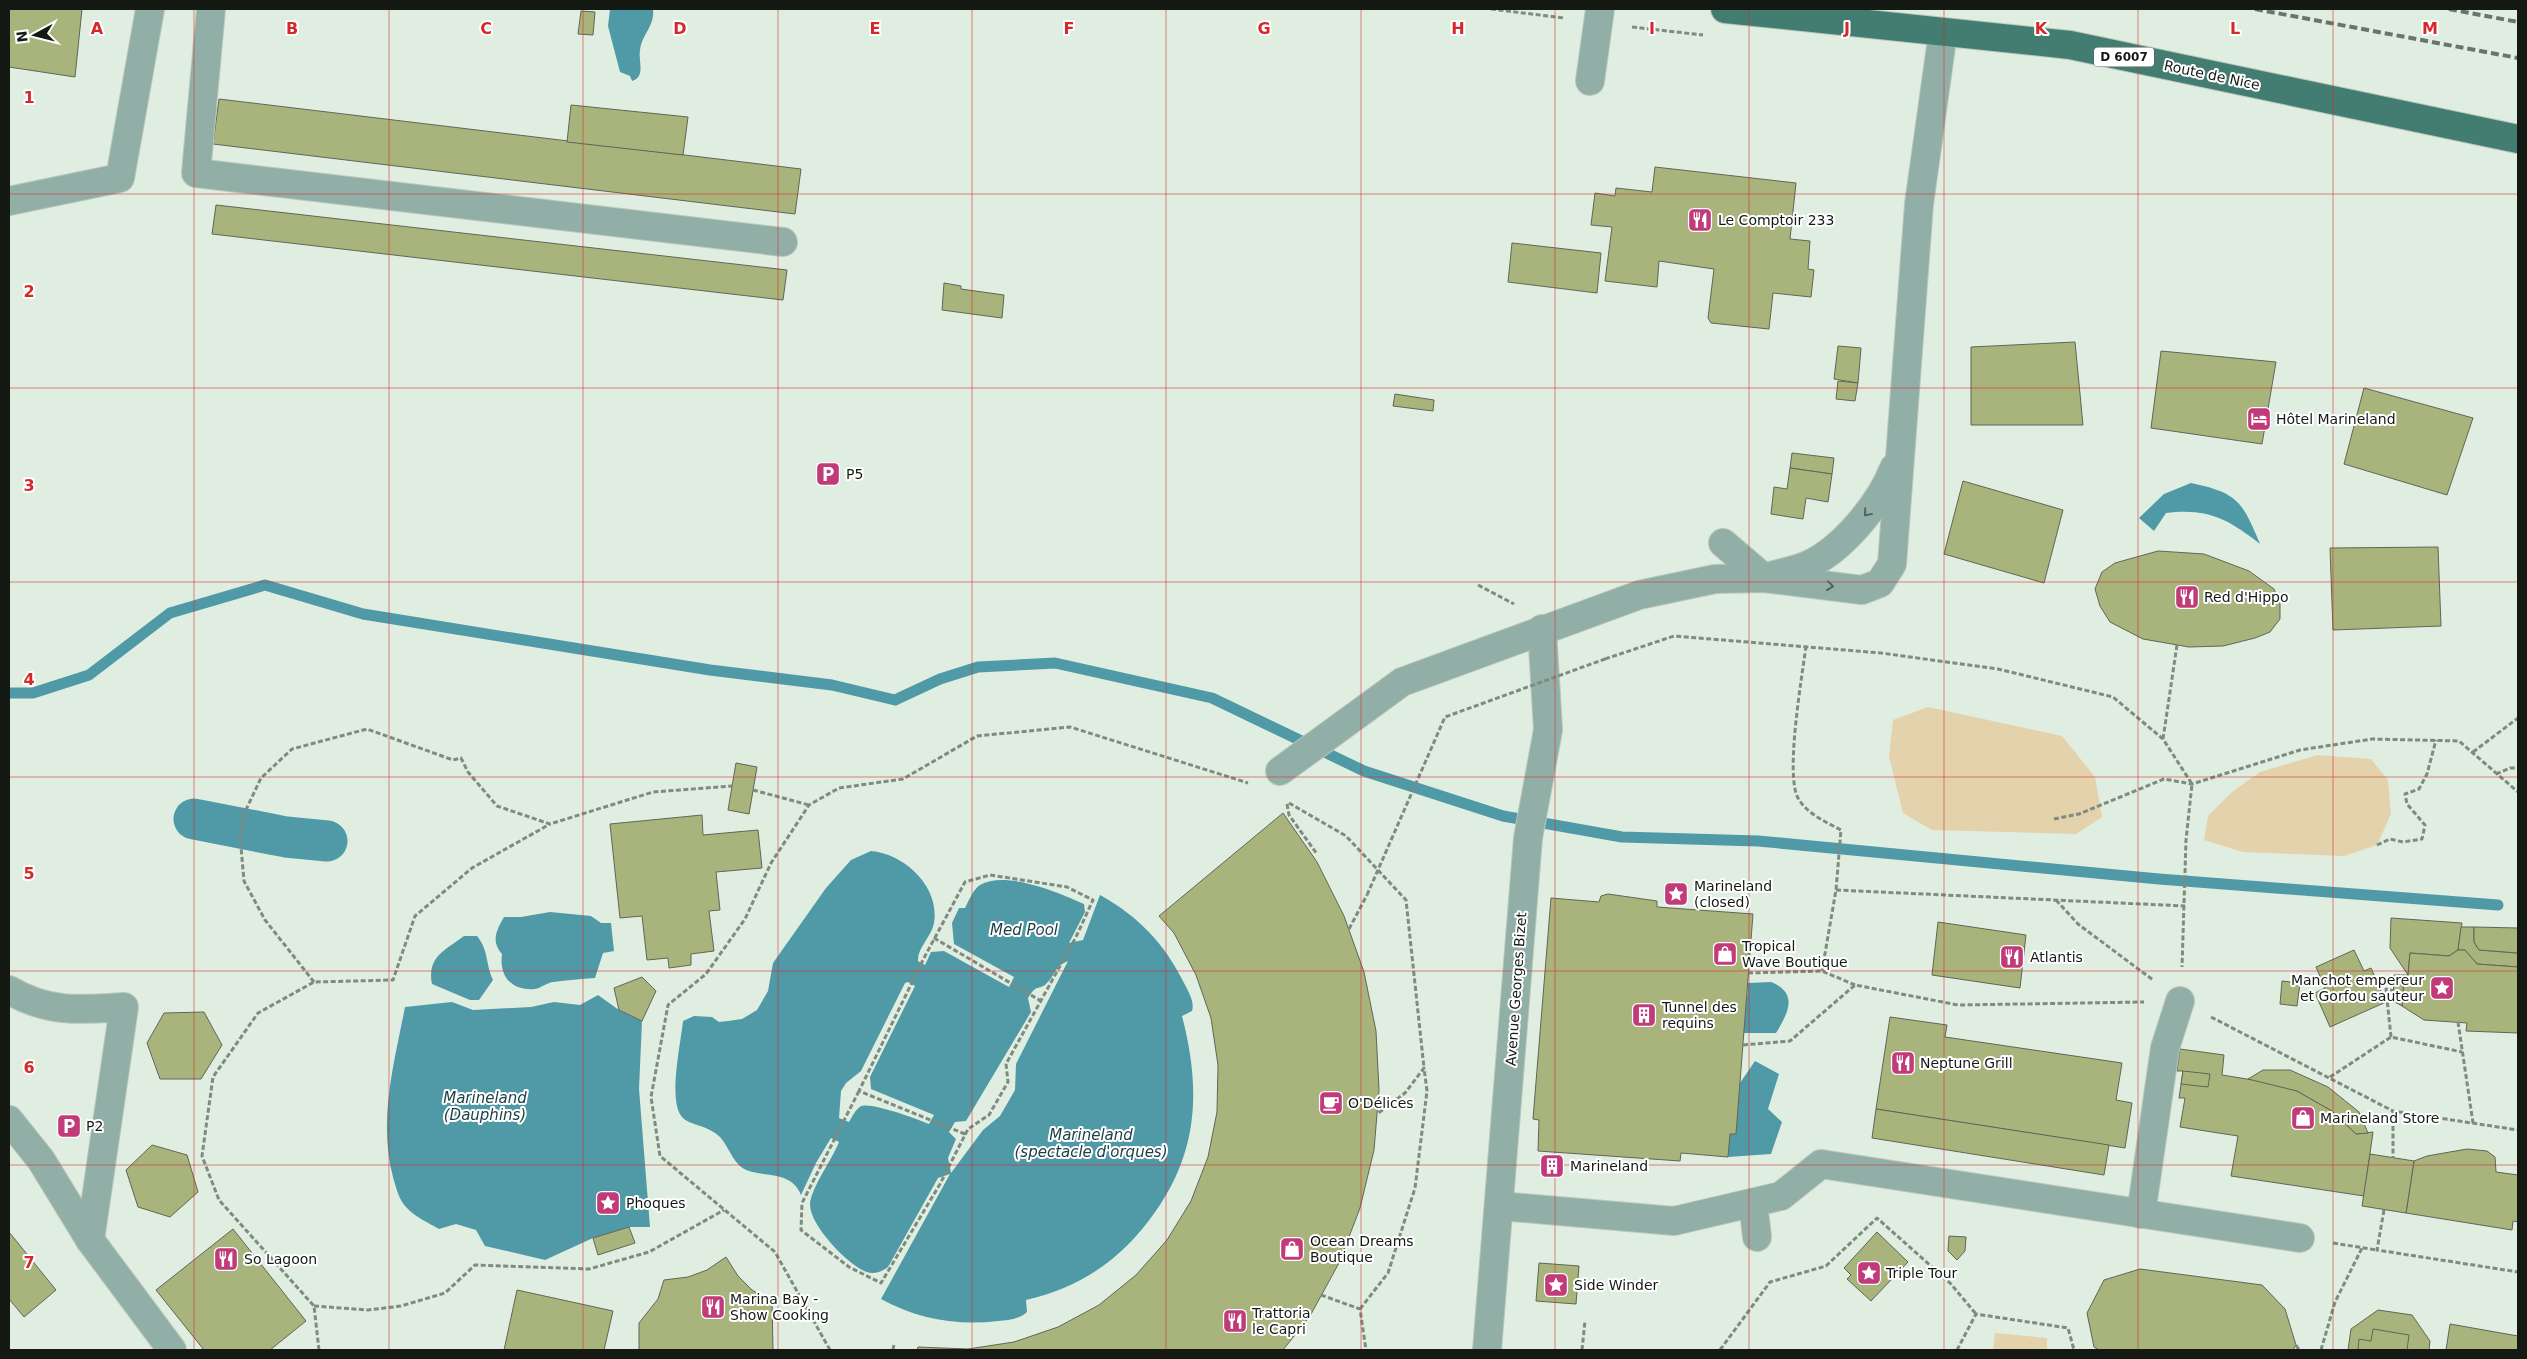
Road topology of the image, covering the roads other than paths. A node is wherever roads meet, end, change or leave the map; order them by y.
1 (150, 9) edge
2 (211, 9) edge
3 (1724, 9) edge
4 (1599, 16) edge
5 (1943, 32) junction
6 (1590, 82) dead end
7 (2518, 139) edge
8 (9, 201) edge
9 (783, 242) dead end
10 (1899, 456) junction
11 (1723, 543) dead end
12 (1764, 578) junction
13 (1542, 629) junction
14 (1285, 767) dead end
15 (9, 990) edge
16 (2180, 1001) road end
17 (9, 1120) edge
18 (1752, 1202) junction
19 (1500, 1206) junction
20 (2141, 1214) junction
21 (1757, 1237) dead end
22 (2300, 1238) road end
23 (90, 1240) junction
24 (172, 1350) edge
25 (1487, 1350) edge

1 - 8 street
2 - 9 street
3 - 5 main road, Route de Nice / D 6007
4 - 6 street
5 - 7 main road, Route de Nice / D 6007
5 - 10 street
10 -> 12 street
12 -> 10 street
11 - 12 street
12 - 13 street
13 - 14 street
13 - 19 street, Avenue Georges Bizet
15 - 23 street
16 - 20 street
17 - 23 street
18 - 19 street
18 - 20 street
18 - 21 street
19 - 25 street, Avenue Georges Bizet
20 - 22 street
23 - 24 street

